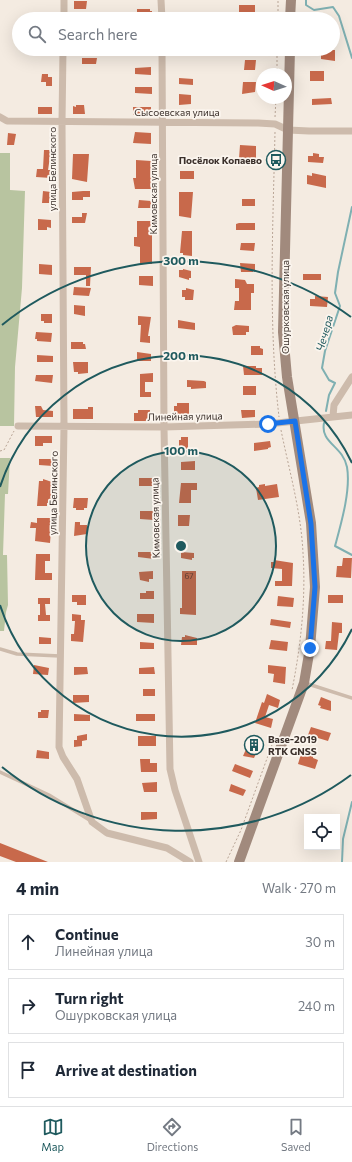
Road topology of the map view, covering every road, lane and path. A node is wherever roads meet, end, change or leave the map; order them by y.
1 (64, 0) edge
2 (162, 0) edge
3 (278, 0) edge
4 (291, 0) edge
5 (64, 12) edge
6 (162, 12) edge
7 (278, 12) edge
8 (290, 12) edge
9 (63, 56) edge
10 (162, 56) edge
11 (277, 56) edge
12 (290, 56) edge
13 (276, 68) edge
14 (276, 104) edge
15 (0, 118) edge
16 (62, 122) junction
17 (163, 122) junction
18 (275, 124) junction
19 (288, 130) junction
20 (352, 131) edge
21 (352, 377) edge
22 (352, 414) edge
23 (333, 416) junction
24 (295, 421) junction
25 (280, 423) junction
26 (18, 426) joint
27 (64, 426) junction
28 (164, 427) junction
29 (0, 451) edge
30 (0, 648) edge
31 (60, 656) junction
32 (304, 682) junction
33 (292, 690) dead end
34 (352, 698) edge
35 (273, 742) dead end
36 (0, 772) edge
37 (92, 822) junction
38 (190, 862) edge
39 (199, 862) edge
40 (226, 862) edge
41 (239, 862) edge

1 - 5 street
2 - 6 street
3 - 7 path
4 - 8 street
9 - 16 street, улица Белинского
10 - 17 street, Кимовская улица
11 - 13 path
12 - 19 street, Ошурковская улица
14 - 18 path
15 - 16 street, Сысоевская улица
16 - 17 street, Сысоевская улица
16 - 27 street, улица Белинского
17 - 18 street, Сысоевская улица
17 - 28 street, Кимовская улица
18 - 19 street, Сысоевская улица
18 - 25 path
19 - 20 street, Сысоевская улица
19 - 24 street, Ошурковская улица
21 - 23 street
22 - 23 street, Линейная улица
23 - 24 street, Линейная улица
24 - 25 street, Линейная улица
24 - 32 street, Ошурковская улица
25 - 28 street, Линейная улица
25 - 33 path
26 - 27 street, Линейная улица
26 - 29 path
27 - 28 street, Линейная улица
27 - 31 street, улица Белинского
28 - 39 street, Кимовская улица
30 - 31 lane
31 - 37 street, улица Белинского
32 - 34 lane
32 - 41 street, Ошурковская улица
35 - 40 path
36 - 37 lane
37 - 38 street

